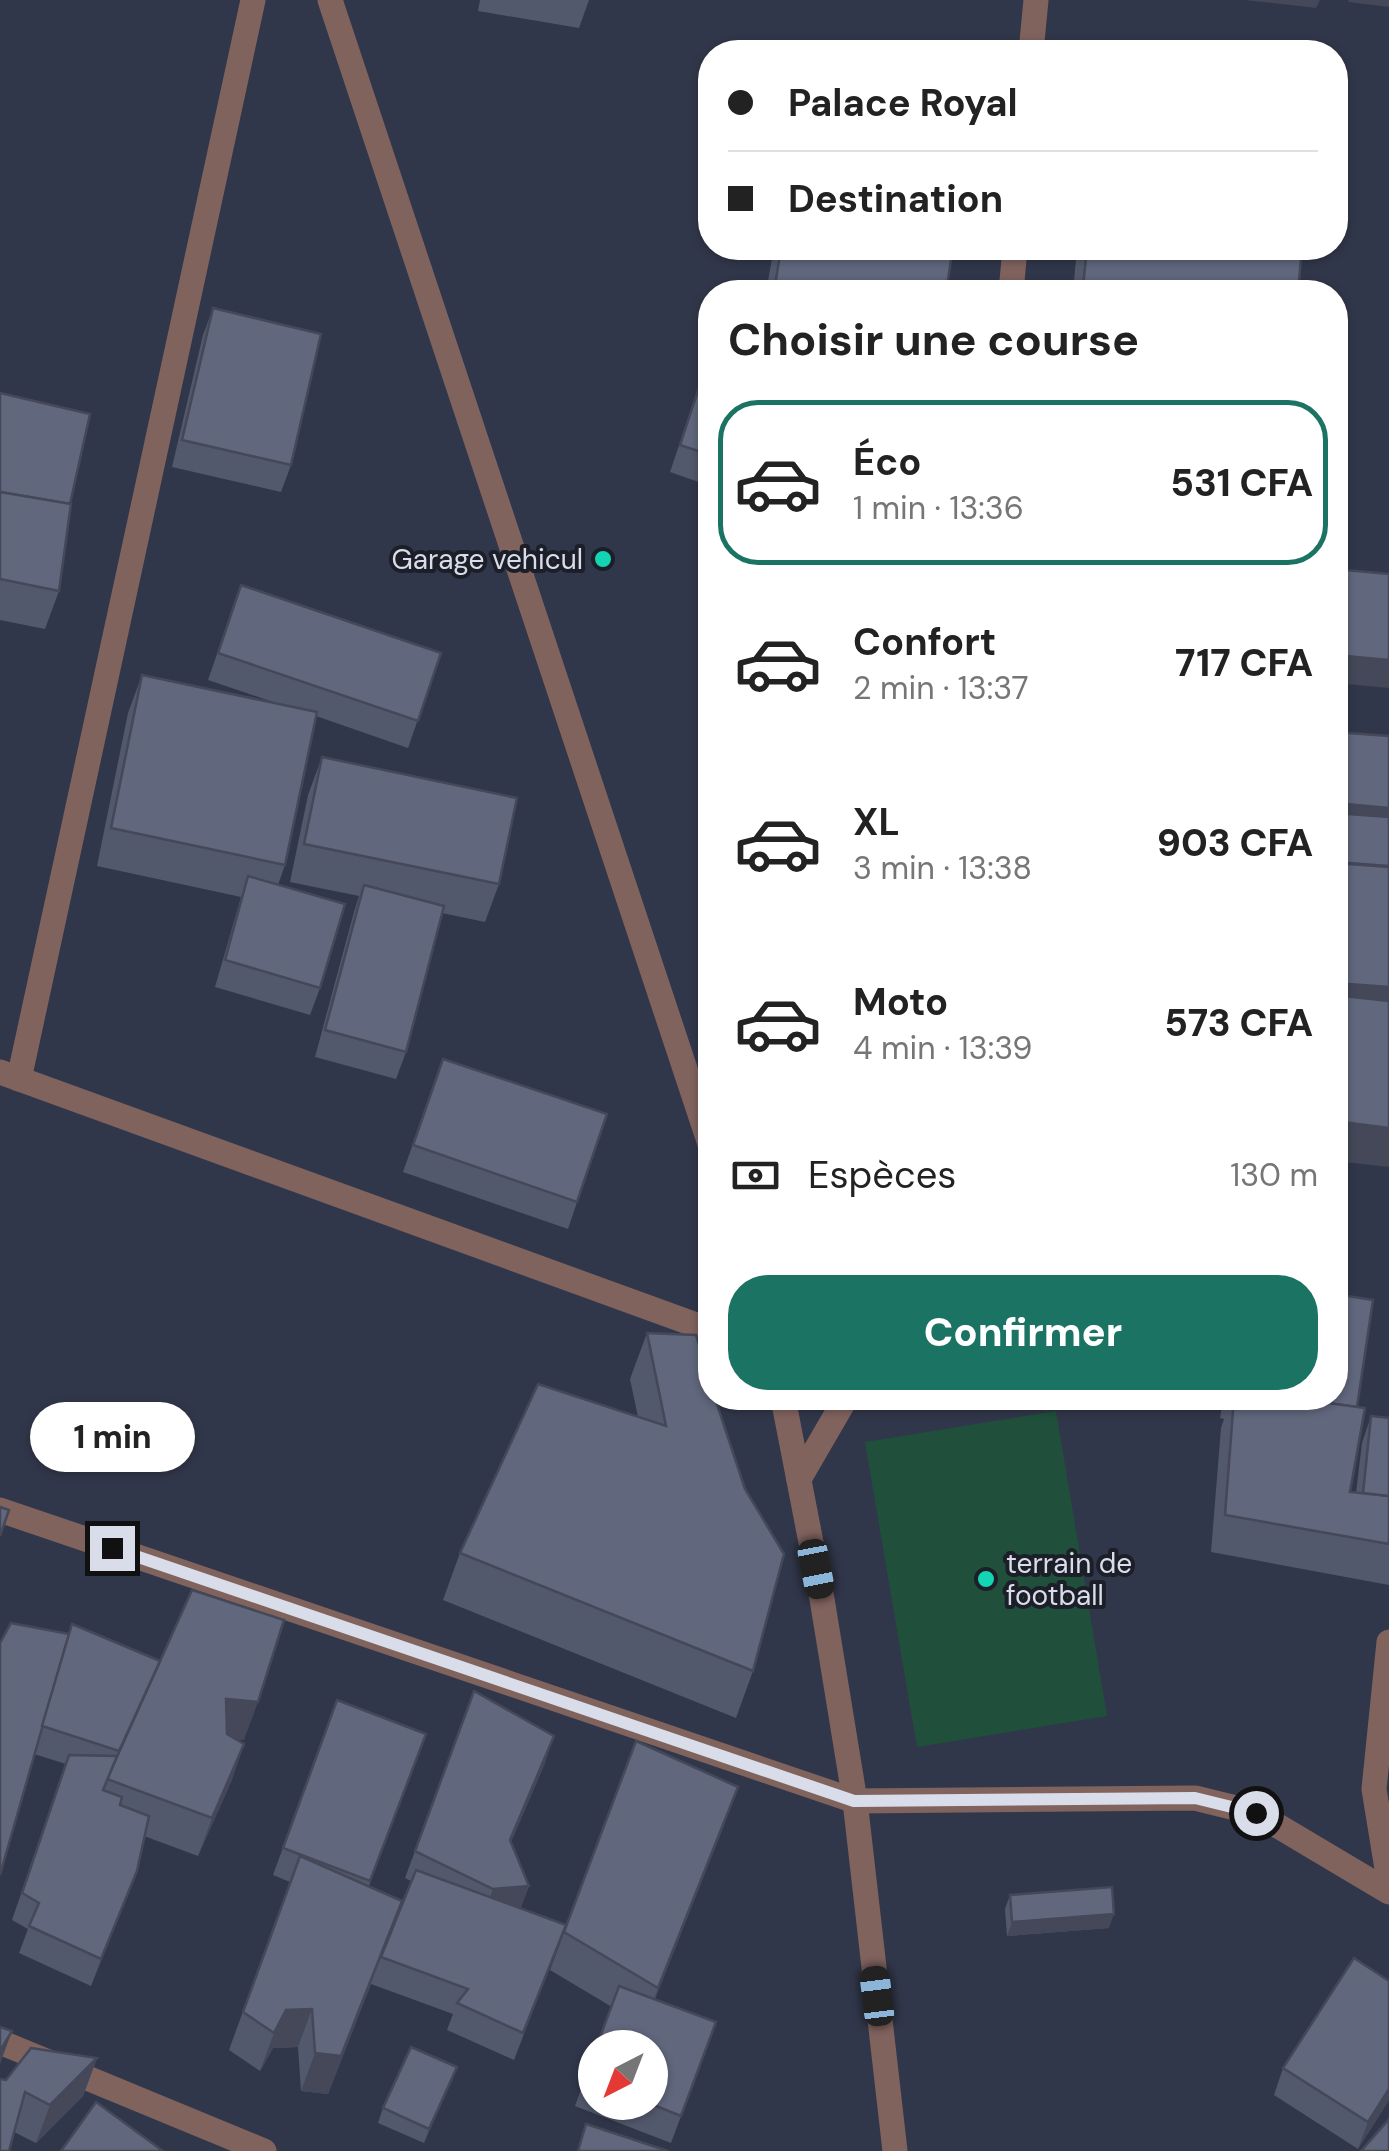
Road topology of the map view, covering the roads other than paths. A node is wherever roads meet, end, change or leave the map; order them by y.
1 (253, 0) edge
2 (330, 0) edge
3 (1036, 0) edge
4 (1032, 40) edge
5 (9, 1076) edge
6 (698, 1108) edge
7 (698, 1326) edge
8 (785, 1410) edge
9 (839, 1410) edge
10 (799, 1479) junction
11 (0, 1510) edge
12 (1389, 1642) edge
13 (1382, 1790) edge
14 (854, 1801) junction
15 (1389, 1881) edge
16 (1389, 1892) edge
17 (0, 2042) edge
18 (264, 2151) edge
19 (896, 2151) edge

1 - 5 street
2 - 6 street
3 - 4 street
5 - 7 street
8 - 10 street
9 - 10 street
10 - 14 street
11 - 14 street
12 - 13 street
13 - 15 street
14 - 16 street
14 - 19 street
17 - 18 street

